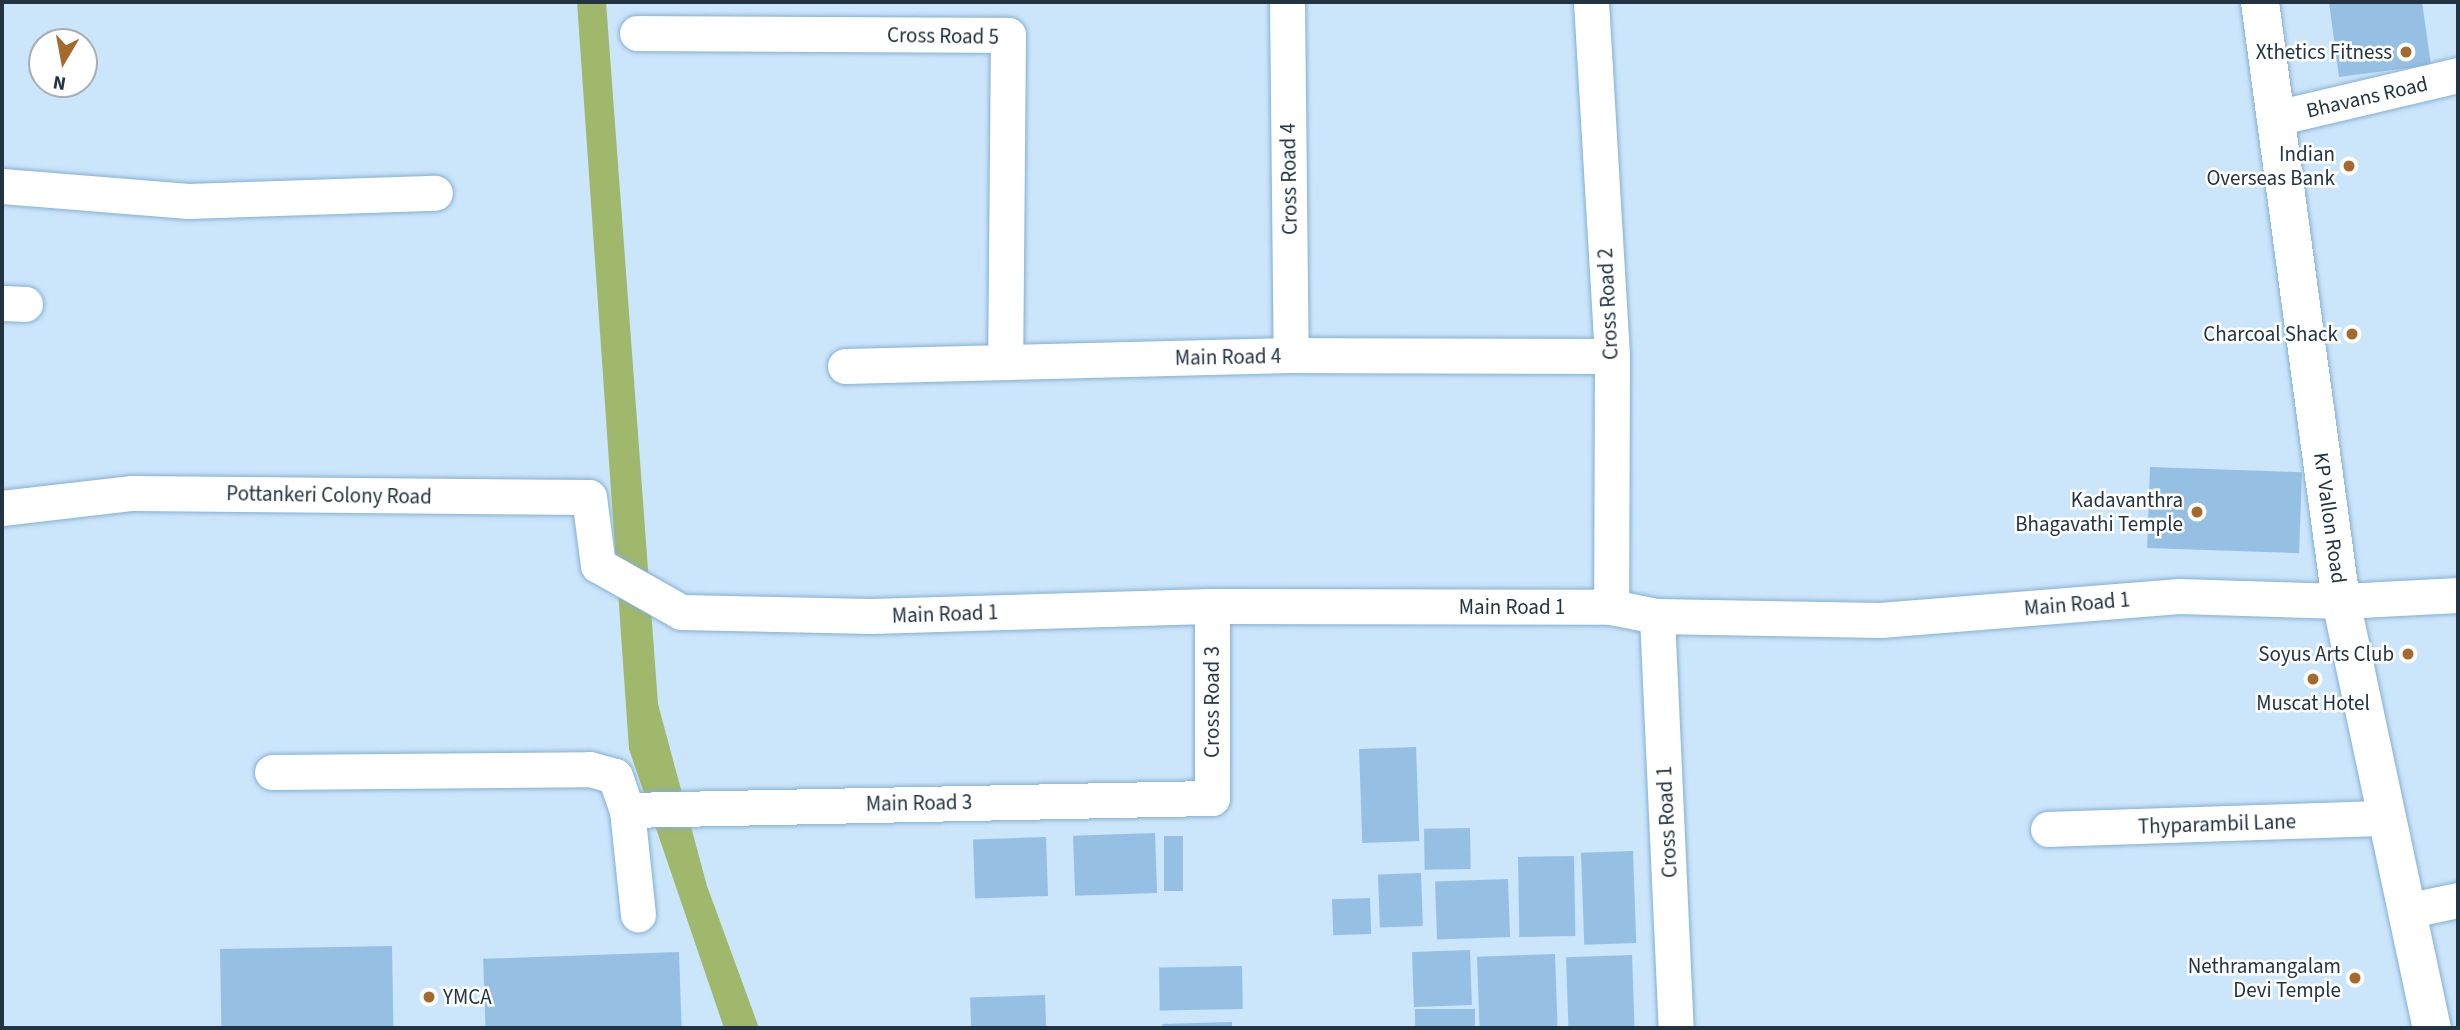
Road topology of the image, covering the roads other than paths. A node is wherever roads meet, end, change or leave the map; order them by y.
1 (1287, 2) edge
2 (1591, 2) edge
3 (2260, 2) edge
4 (637, 33) dead end
5 (2458, 75) edge
6 (2276, 118) junction
7 (2, 186) edge
8 (435, 193) dead end
9 (1291, 355) junction
10 (1612, 356) junction
11 (1005, 362) junction
12 (845, 366) dead end
13 (2, 508) edge
14 (2458, 595) edge
15 (2341, 601) junction
16 (1212, 606) junction
17 (1611, 607) junction
18 (681, 612) joint
19 (1657, 615) junction
20 (272, 772) dead end
21 (1212, 798) joint
22 (627, 810) junction
23 (2386, 818) junction
24 (2048, 829) dead end
25 (2458, 900) edge
26 (2410, 910) junction
27 (638, 915) dead end
28 (1676, 1028) edge
29 (2432, 1028) edge

1 - 9 street, Cross Road 4
2 - 10 street, Cross Road 2
3 - 6 street, KP Vallon Road
4 - 11 street, Cross Road 5
5 - 6 street, Bhavans Road
6 - 15 street, KP Vallon Road
7 - 8 street
9 - 10 street, Main Road 4
9 - 11 street, Main Road 4
10 - 17 street, Cross Road 2
11 - 12 street, Main Road 4
13 - 18 street, Pottankeri Colony Road
14 - 15 street, Main Road 1
15 - 19 street, Main Road 1
15 - 23 street, KP Vallon Road
16 - 17 street, Main Road 1
16 - 18 street, Main Road 1
16 - 21 street, Cross Road 3
17 - 19 street, Main Road 1
19 - 28 street, Cross Road 1
20 - 22 street
21 - 22 street, Main Road 3
22 - 27 street
23 - 24 street, Thyparambil Lane
23 - 26 street, KP Vallon Road
25 - 26 street
26 - 29 street, KP Vallon Road

